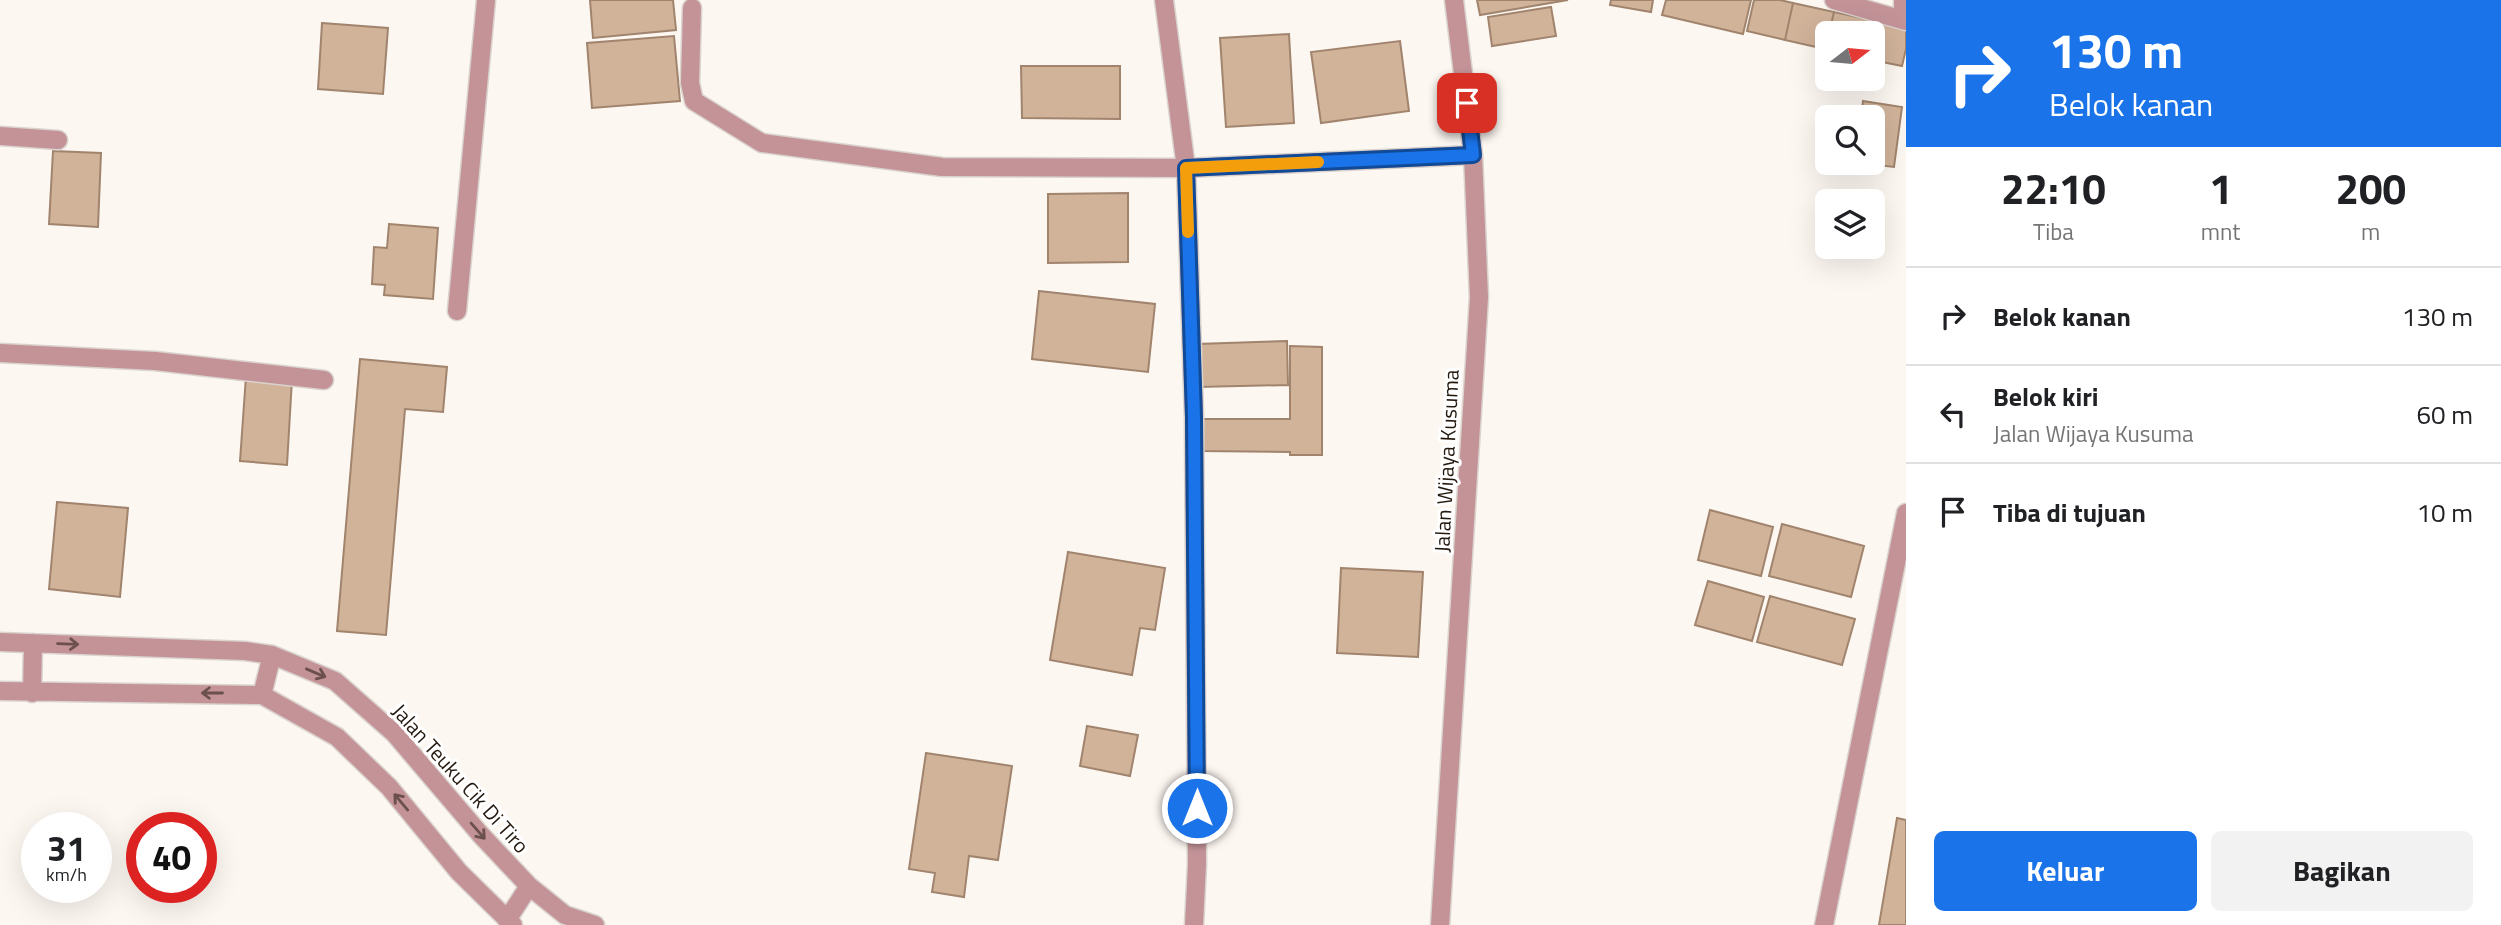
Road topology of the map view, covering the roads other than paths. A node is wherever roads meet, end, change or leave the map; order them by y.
1 (486, 0) edge
2 (1164, 0) edge
3 (1454, 0) edge
4 (1835, 0) edge
5 (1903, 0) edge
6 (692, 8) dead end
7 (1905, 20) edge
8 (0, 136) edge
9 (58, 140) dead end
10 (1473, 155) junction
11 (1186, 168) junction
12 (457, 310) dead end
13 (0, 353) edge
14 (324, 380) dead end
15 (1906, 513) edge
16 (0, 642) edge
17 (33, 643) junction
18 (272, 655) junction
19 (0, 691) edge
20 (32, 693) junction
21 (262, 695) junction
22 (529, 886) junction
23 (510, 923) edge
24 (595, 925) edge
25 (1194, 925) edge
26 (1440, 925) edge
27 (1824, 925) edge

1 - 12 street
2 - 11 street
3 - 10 street, Jalan Wijaya Kusuma
4 - 7 street
5 - 7 street
6 - 11 street
8 - 9 street
10 - 11 street
10 - 26 street, Jalan Wijaya Kusuma
11 - 25 street
13 - 14 street
15 - 27 street
16 - 17 street, Jalan Teuku Cik Di Tiro
17 -> 18 street, Jalan Teuku Cik Di Tiro
17 - 20 street
18 - 21 street
18 -> 22 street, Jalan Teuku Cik Di Tiro
19 - 20 street
21 -> 20 street
23 -> 21 street
22 - 23 street
22 - 24 street, Jalan Teuku Cik Di Tiro

